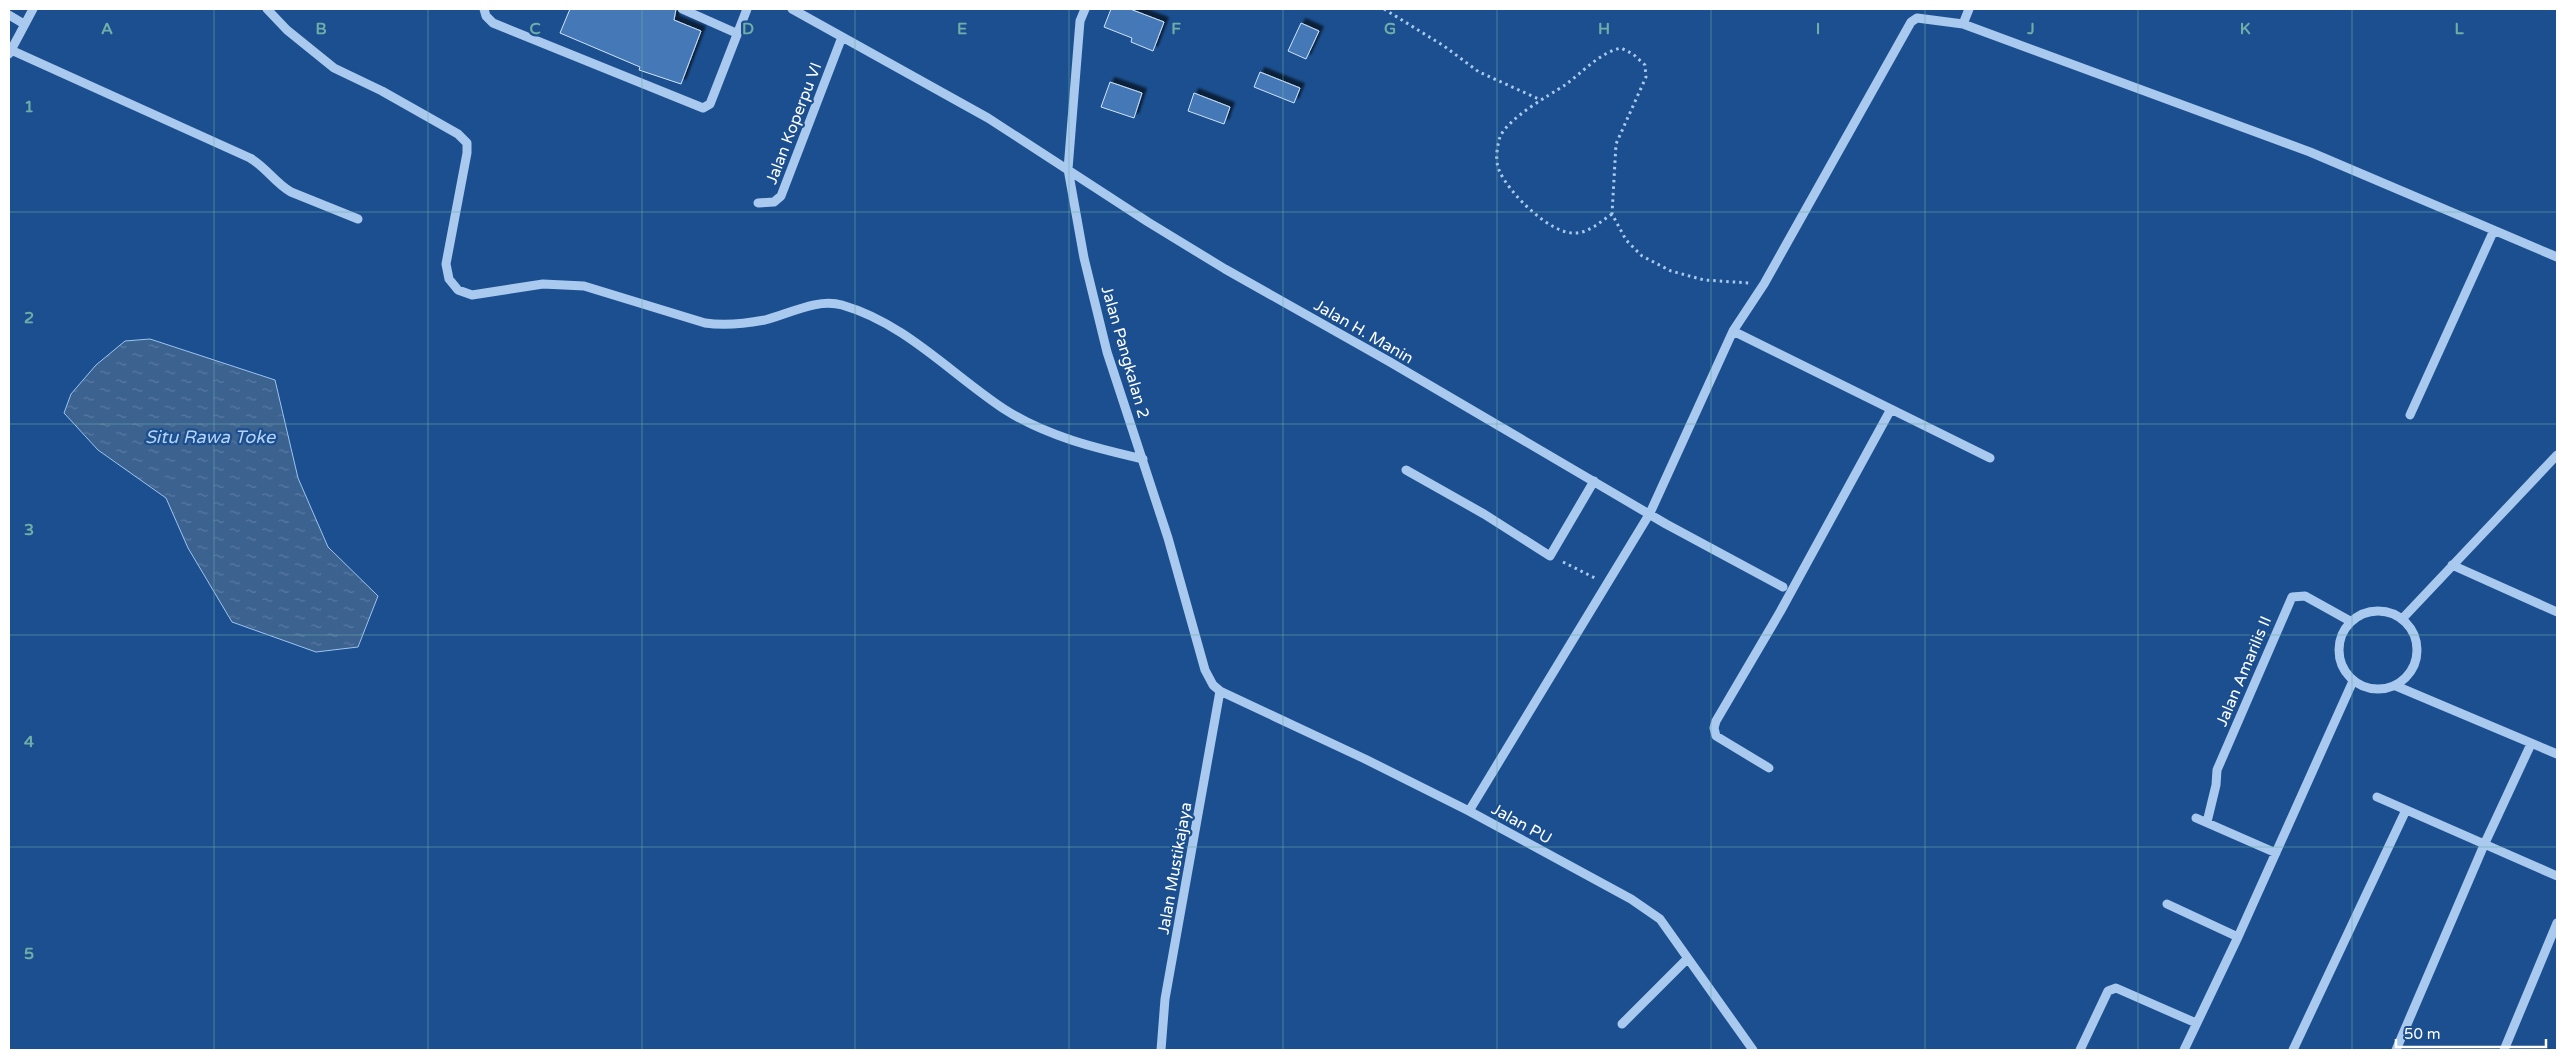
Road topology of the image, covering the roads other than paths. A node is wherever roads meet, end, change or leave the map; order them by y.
1 (33, 9) edge
2 (267, 9) edge
3 (484, 9) edge
4 (682, 9) edge
5 (746, 9) edge
6 (792, 9) edge
7 (1084, 9) edge
8 (1969, 9) edge
9 (9, 15) edge
10 (24, 24) junction
11 (1963, 24) junction
12 (736, 33) junction
13 (842, 37) junction
14 (10, 52) edge
15 (1068, 169) junction
16 (758, 203) dead end
17 (358, 219) dead end
18 (2494, 230) junction
19 (2557, 257) edge
20 (1733, 331) junction
21 (1891, 409) junction
22 (2410, 415) dead end
23 (2557, 455) edge
24 (1990, 458) dead end
25 (1143, 459) junction
26 (1406, 470) dead end
27 (1594, 481) junction
28 (1650, 513) junction
29 (2452, 565) junction
30 (1783, 587) dead end
31 (2557, 612) edge
32 (2402, 619) junction
33 (2350, 621) junction
34 (2353, 682) junction
35 (2396, 686) junction
36 (1220, 691) junction
37 (2531, 744) junction
38 (2556, 751) edge
39 (1769, 768) dead end
40 (2378, 797) dead end
41 (2406, 810) junction
42 (1469, 811) junction
43 (2196, 818) dead end
44 (2208, 822) junction
45 (2484, 845) junction
46 (2276, 853) junction
47 (2557, 876) edge
48 (2167, 904) dead end
49 (2557, 923) edge
50 (2238, 937) junction
51 (1687, 959) junction
52 (2196, 1023) junction
53 (1622, 1024) dead end
54 (1161, 1050) edge
55 (1753, 1050) edge
56 (2080, 1050) edge
57 (2184, 1050) edge
58 (2293, 1050) edge
59 (2396, 1050) edge
60 (2504, 1050) edge

1 - 10 street
2 - 25 street
3 - 12 street
4 - 12 street
5 - 12 street
6 - 13 street, Jalan H. Manin
7 - 15 street, Jalan Pangkalan 2
8 - 11 street
9 - 10 street
10 - 14 street
11 - 18 street
11 - 20 street
13 - 15 street, Jalan H. Manin
13 - 16 street, Jalan Koperpu VI
14 - 17 street
15 - 25 street, Jalan Pangkalan 2
15 - 27 street, Jalan H. Manin
18 - 19 street
18 - 22 street
20 - 21 street
20 - 28 street
21 - 24 street
21 - 39 street
23 - 29 street
25 - 36 street, Jalan Pangkalan 2
26 - 27 street
27 - 28 street, Jalan H. Manin
28 - 30 street, Jalan H. Manin
28 - 42 street
29 - 31 street
29 - 32 street
32 - 33 street
32 - 35 street
33 - 34 street
33 - 44 street, Jalan Amarilis II
34 - 35 street
34 - 46 street
35 - 37 street
36 - 42 street, Jalan PU
36 - 54 street, Jalan Mustikajaya
37 - 38 street
37 - 45 street
40 - 41 street
41 - 45 street
41 - 58 street
42 - 51 street, Jalan PU
43 - 44 street
44 - 46 street
45 - 47 street
45 - 59 street
46 - 50 street
48 - 50 street
49 - 60 street
50 - 52 street
51 - 53 street
51 - 55 street, Jalan PU
52 - 56 street
52 - 57 street

